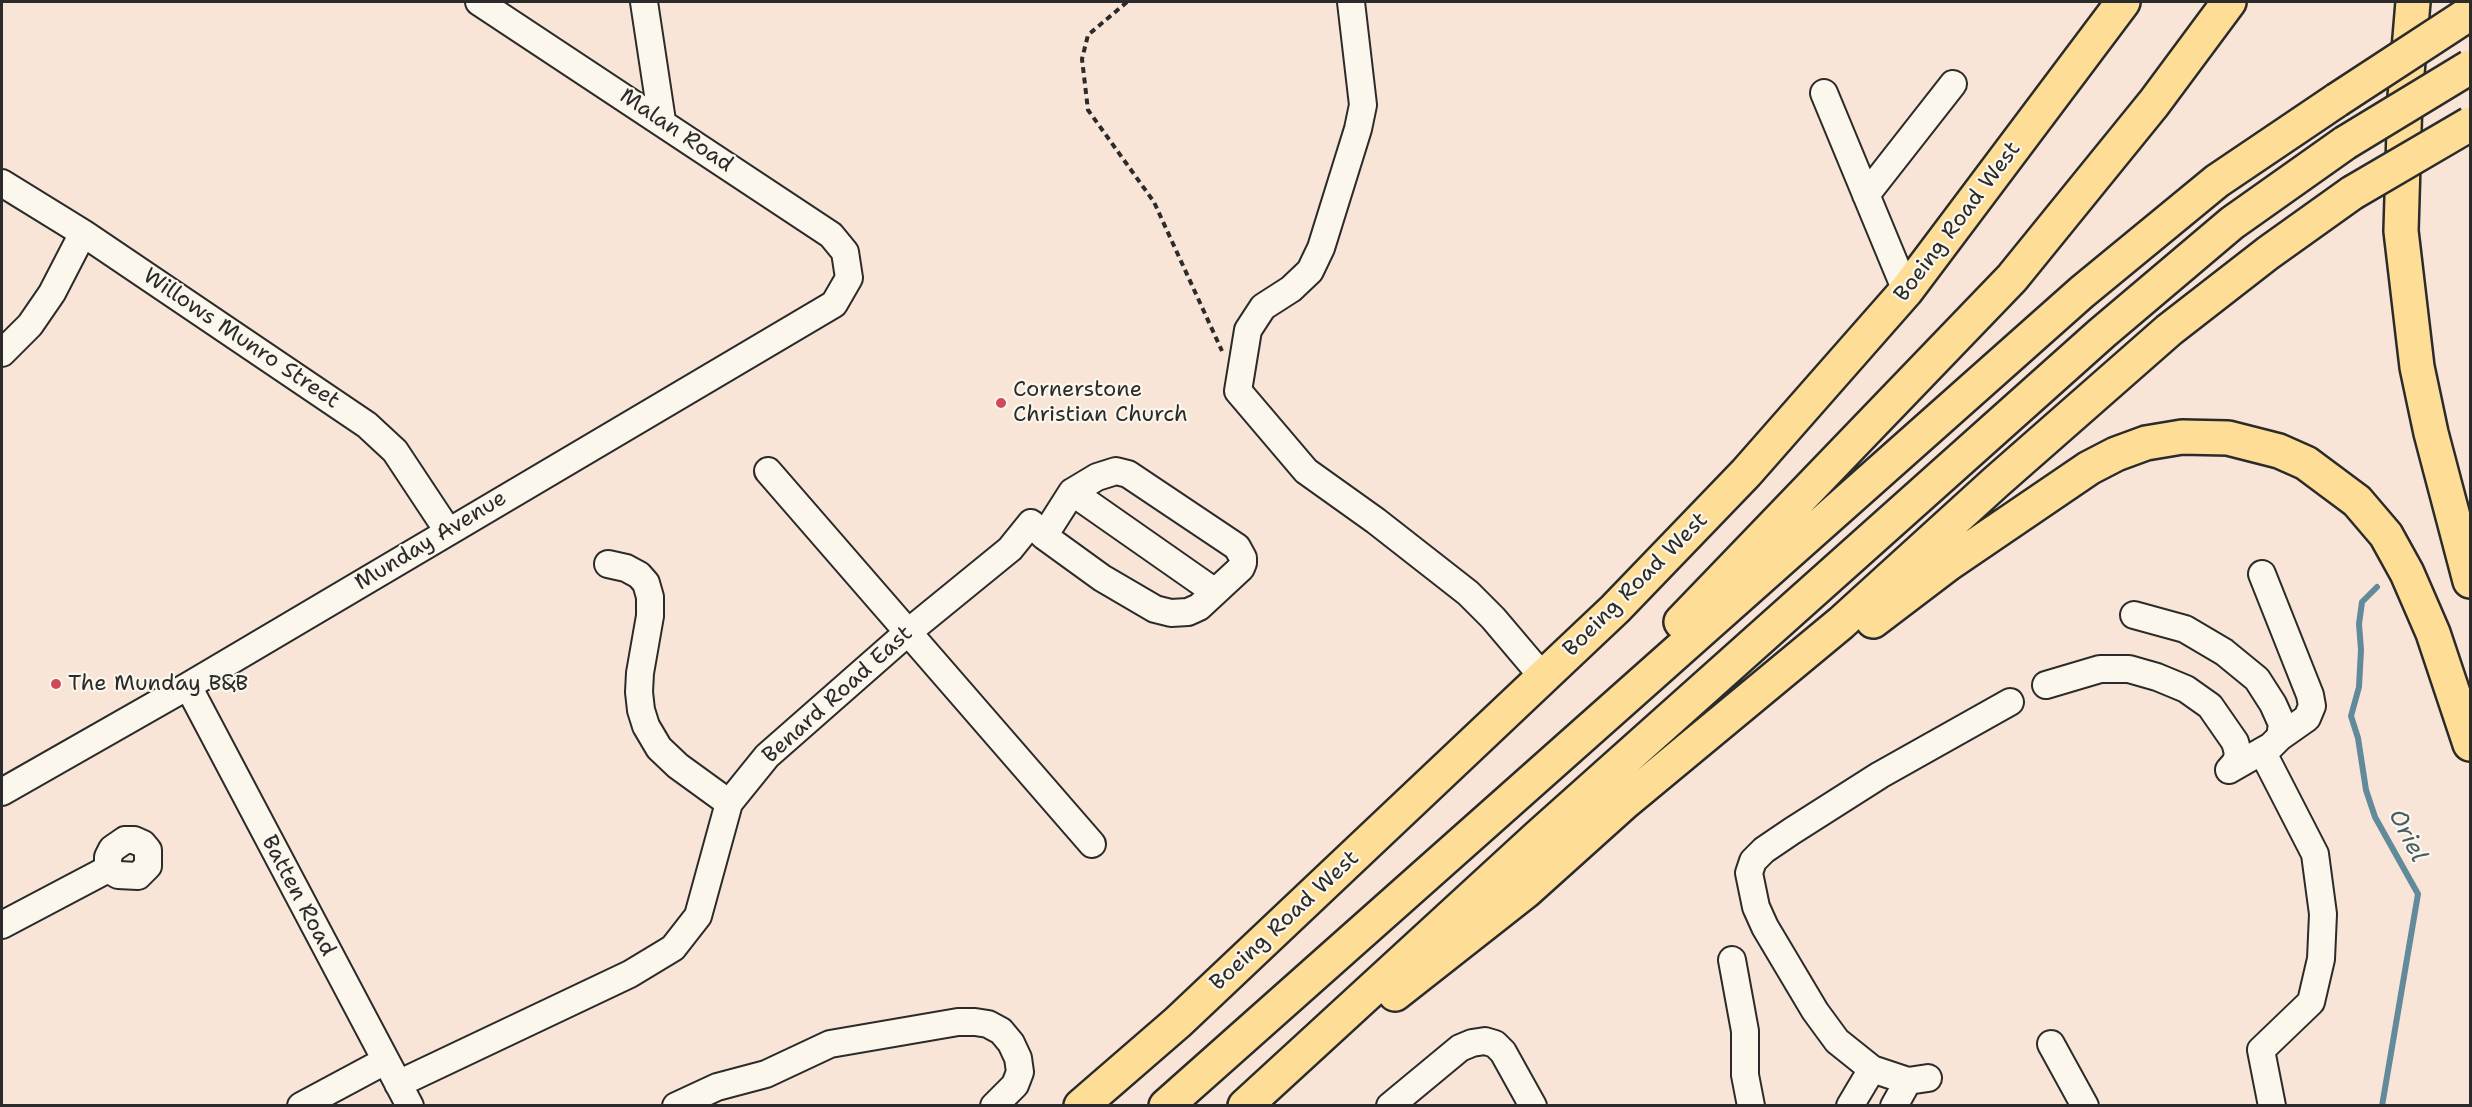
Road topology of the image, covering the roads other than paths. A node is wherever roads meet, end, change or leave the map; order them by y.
1 (479, 2) edge
2 (644, 2) edge
3 (1351, 2) edge
4 (2123, 2) edge
5 (2229, 2) edge
6 (2413, 2) edge
7 (2470, 13) edge
8 (2470, 67) edge
9 (1953, 84) dead end
10 (1824, 93) dead end
11 (662, 121) junction
12 (2470, 124) edge
13 (2, 183) edge
14 (1866, 195) junction
15 (82, 233) junction
16 (849, 278) joint
17 (1906, 291) junction
18 (2, 353) edge
19 (768, 471) dead end
20 (1072, 492) junction
21 (1037, 530) junction
22 (448, 531) junction
23 (608, 564) dead end
24 (2262, 574) dead end
25 (2470, 581) edge
26 (1215, 592) junction
27 (2134, 615) dead end
28 (907, 633) junction
29 (1543, 677) junction
30 (2046, 685) dead end
31 (188, 686) junction
32 (2010, 702) dead end
33 (2271, 744) junction
34 (2470, 744) edge
35 (2, 792) edge
36 (1511, 799) junction
37 (1625, 802) junction
38 (729, 803) junction
39 (1092, 844) dead end
40 (108, 869) dead end
41 (2, 925) edge
42 (1732, 960) dead end
43 (2051, 1044) dead end
44 (385, 1061) junction
45 (1872, 1070) junction
46 (404, 1095) edge
47 (1252, 1099) edge
48 (301, 1106) edge
49 (676, 1106) edge
50 (994, 1106) edge
51 (1081, 1106) edge
52 (1166, 1106) edge
53 (1390, 1106) edge
54 (1533, 1106) edge
55 (1751, 1106) edge
56 (1850, 1106) edge
57 (1894, 1106) edge
58 (2085, 1106) edge
59 (2272, 1106) edge

1 - 11 street, Malan Road
2 - 11 street
3 - 29 street
4 - 17 main road, Boeing Road West
5 - 36 main road
6 - 25 main road
7 - 36 main road, bridge
8 - 47 main road, bridge
9 - 14 street
10 - 14 street
11 - 16 street, Malan Road
12 - 37 main road, bridge
13 - 15 street, Willows Munro Street
14 - 17 street
15 - 18 street
15 - 22 street, Willows Munro Street
16 - 22 street, Munday Avenue
17 - 29 main road, Boeing Road West
19 - 28 street
20 - 21 street, Benard Road East
20 - 26 street
20 - 26 street
21 - 26 street
21 - 28 street, Benard Road East
22 - 31 street, Munday Avenue
23 - 38 street
24 - 33 street
27 - 33 street
28 - 38 street, Benard Road East
28 - 39 street
29 - 51 main road, Boeing Road West
30 - 33 street
31 - 35 street, Munday Avenue
31 - 44 street, Batten Road
32 - 45 street
33 - 59 street
34 - 37 main road
36 - 52 main road
37 - 47 main road
38 - 46 street, Benard Road East
40 - 41 street
42 - 55 street
43 - 58 street
44 - 46 street, Batten Road
44 - 48 street
45 - 56 street
45 - 57 street
49 - 50 street
53 - 54 street

